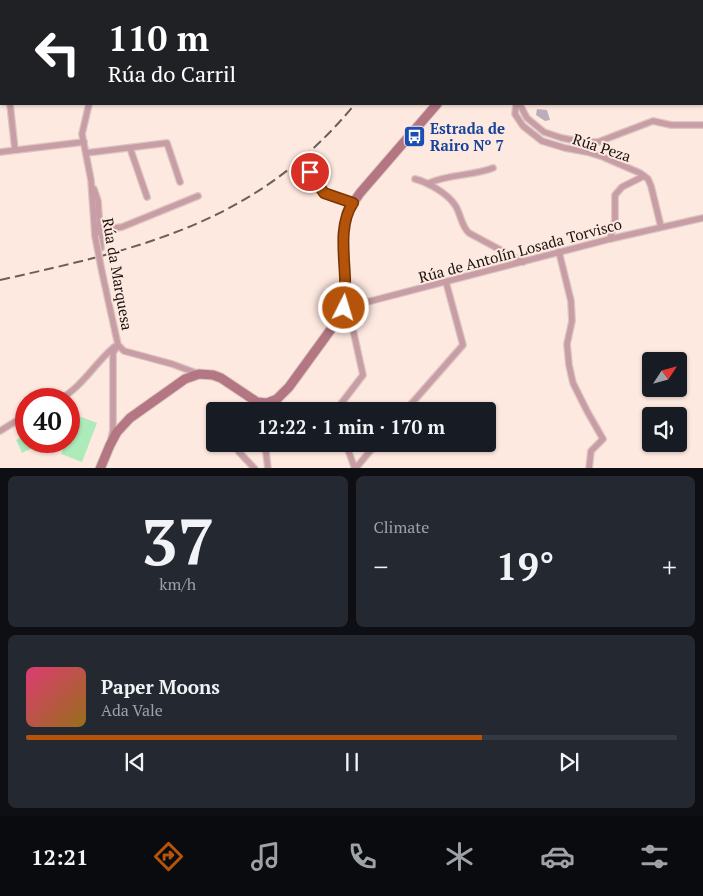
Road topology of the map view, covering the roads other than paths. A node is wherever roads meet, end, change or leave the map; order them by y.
1 (10, 105) edge
2 (89, 105) edge
3 (436, 105) edge
4 (520, 105) edge
5 (703, 125) edge
6 (84, 142) junction
7 (130, 148) junction
8 (15, 150) junction
9 (0, 152) edge
10 (86, 153) junction
11 (493, 168) dead end
12 (310, 172) dead end
13 (644, 176) junction
14 (415, 179) dead end
15 (91, 180) junction
16 (180, 182) dead end
17 (429, 183) junction
18 (198, 196) dead end
19 (146, 197) dead end
20 (353, 203) junction
21 (703, 218) edge
22 (661, 227) junction
23 (100, 230) junction
24 (610, 239) junction
25 (101, 248) dead end
26 (559, 252) junction
27 (523, 262) junction
28 (446, 282) junction
29 (346, 308) junction
30 (118, 345) junction
31 (199, 374) junction
32 (73, 388) edge
33 (251, 402) edge
34 (270, 402) edge
35 (342, 402) edge
36 (413, 402) edge
37 (15, 422) edge
38 (0, 431) edge
39 (110, 446) junction
40 (239, 452) dead end
41 (266, 452) edge
42 (349, 452) edge
43 (369, 452) edge
44 (100, 468) edge
45 (254, 468) edge
46 (268, 468) edge
47 (355, 468) edge
48 (590, 468) edge

1 - 8 street
2 - 6 street, Rúa da Marquesa
3 - 20 street
4 - 5 street
4 - 13 street, Rúa Peza
6 - 8 street
6 - 10 street, Rúa da Marquesa
7 - 10 street
7 - 16 street
7 - 19 street
8 - 9 street
10 - 15 street, Rúa da Marquesa
11 - 17 street
12 - 20 street
13 - 22 street, Rúa Peza
13 - 24 street
14 - 17 street
15 - 23 street, Rúa da Marquesa
15 - 30 street, Rúa da Marquesa, bridge
17 - 27 street
18 - 23 street
20 - 29 street
21 - 22 street, Rúa de Antolín Losada Torvisco
22 - 24 street, Rúa de Antolín Losada Torvisco
23 - 25 street, Rúa da Marquesa
24 - 26 street, Rúa de Antolín Losada Torvisco
26 - 27 street, Rúa de Antolín Losada Torvisco
26 - 48 street
27 - 28 street, Rúa de Antolín Losada Torvisco
28 - 29 street, Rúa de Antolín Losada Torvisco
28 - 36 street
29 - 34 street
29 - 35 street
30 - 31 street, Rúa da Marquesa
30 - 32 street
30 - 39 street
31 - 33 street
31 - 39 street
37 - 38 street
39 - 44 street
40 - 45 street
41 - 46 street
42 - 47 street
43 - 47 street

